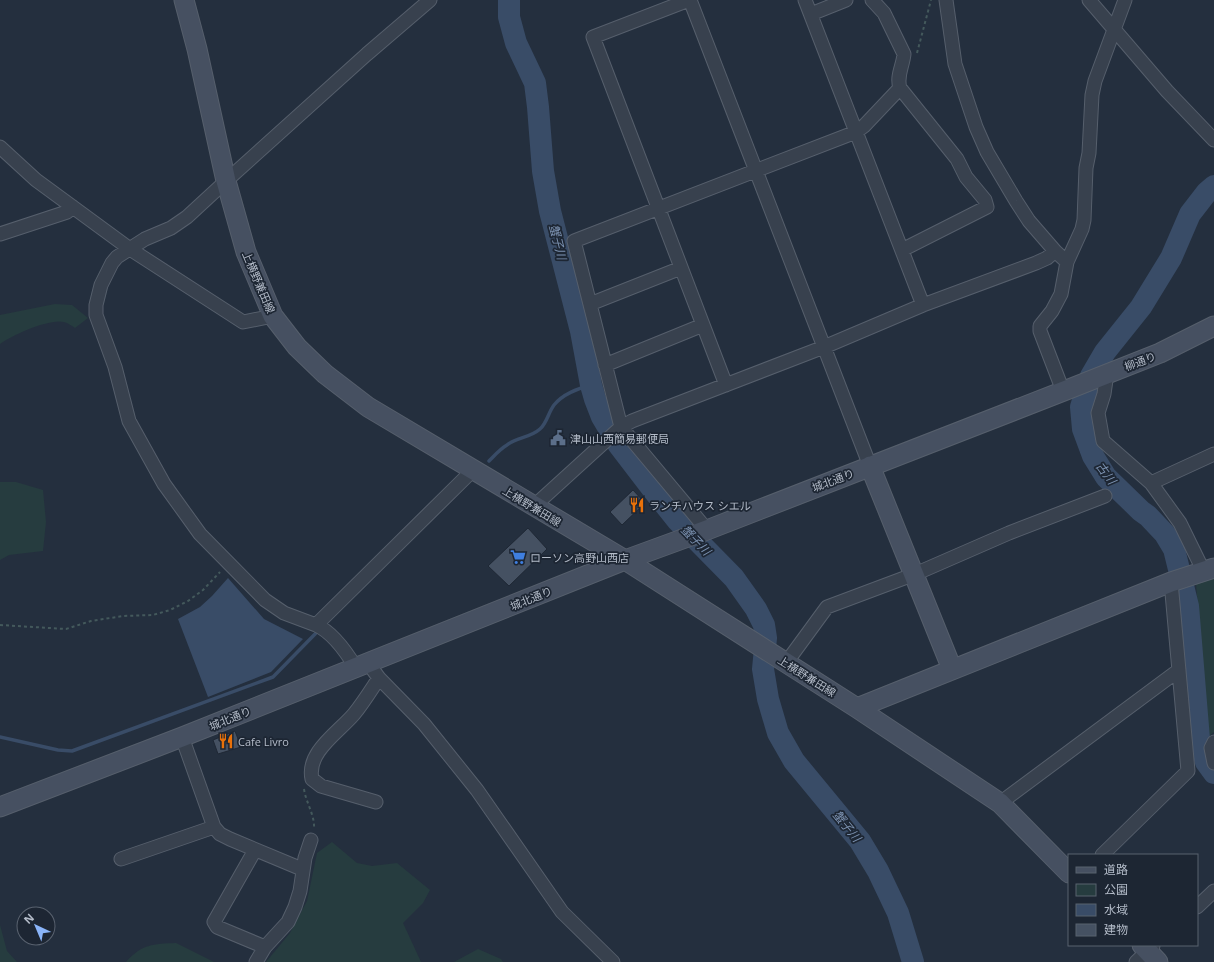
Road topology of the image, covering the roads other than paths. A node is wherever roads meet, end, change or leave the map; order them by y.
1 (184, 0) edge
2 (430, 0) edge
3 (689, 0) edge
4 (805, 0) edge
5 (846, 0) edge
6 (872, 0) edge
7 (946, 0) edge
8 (1089, 0) edge
9 (1125, 0) edge
10 (811, 14) junction
11 (1115, 29) junction
12 (900, 88) junction
13 (856, 132) junction
14 (1214, 140) edge
15 (0, 147) edge
16 (756, 170) junction
17 (226, 181) junction
18 (73, 207) junction
19 (658, 208) junction
20 (0, 234) edge
21 (130, 248) junction
22 (902, 250) junction
23 (1055, 251) junction
24 (1067, 262) junction
25 (681, 268) junction
26 (590, 304) junction
27 (923, 305) junction
28 (273, 316) junction
29 (703, 325) junction
30 (1214, 326) edge
31 (824, 347) junction
32 (605, 365) junction
33 (1106, 374) junction
34 (726, 385) junction
35 (1066, 390) junction
36 (621, 427) junction
37 (1214, 454) edge
38 (870, 466) junction
39 (472, 470) junction
40 (1151, 483) junction
41 (1105, 496) dead end
42 (533, 507) junction
43 (705, 531) junction
44 (625, 560) junction
45 (1209, 570) edge
46 (915, 574) junction
47 (1171, 582) junction
48 (316, 625) junction
49 (780, 659) junction
50 (952, 669) junction
51 (368, 670) junction
52 (1179, 670) junction
53 (858, 708) junction
54 (182, 737) junction
55 (1214, 742) edge
56 (1214, 762) edge
57 (376, 802) dead end
58 (1000, 803) junction
59 (0, 807) edge
60 (214, 827) junction
61 (310, 840) road end
62 (255, 850) junction
63 (1103, 854) edge
64 (121, 859) dead end
65 (303, 867) junction
66 (1068, 872) edge
67 (1214, 891) edge
68 (1198, 906) edge
69 (266, 947) junction
70 (256, 962) edge
71 (613, 962) edge

1 - 17 street, 上横野兼田線
2 - 17 street
3 - 16 street
3 - 19 street
4 - 10 street
5 - 10 street
6 - 12 street
7 - 23 street
8 - 11 street
9 - 11 street
10 - 13 street
11 - 14 street
11 - 24 street
12 - 13 street
12 - 22 street
13 - 16 street
13 - 22 street
15 - 18 street
16 - 19 street
16 - 31 street
17 - 21 street
17 - 28 street, 上横野兼田線
18 - 20 street
18 - 21 street
19 - 25 street
19 - 26 street
21 - 28 street
21 - 48 street
22 - 27 street
23 - 24 street
23 - 27 street
24 - 35 street
25 - 26 street
25 - 29 street
26 - 32 street
27 - 31 street
28 - 39 street, 上横野兼田線
29 - 32 street
29 - 34 street
30 - 33 street, 柳通り
31 - 34 street
31 - 38 street
32 - 36 street
33 - 35 street, 柳通り
33 - 40 street
34 - 36 street
35 - 38 street, 城北通り
36 - 42 street
36 - 43 street
37 - 40 street
38 - 43 street, 城北通り
38 - 46 street
39 - 42 street, 上横野兼田線
39 - 48 street
40 - 45 street
41 - 46 street
42 - 44 street, 上横野兼田線
43 - 44 street, 城北通り
44 - 49 street, 上横野兼田線
44 - 51 street, 城北通り
45 - 47 street
46 - 49 street
46 - 50 street
47 - 50 street
47 - 52 street
48 - 51 street
49 - 53 street, 上横野兼田線
50 - 53 street
51 - 54 street, 城北通り
51 - 57 street
51 - 71 street
52 - 58 street
52 - 63 street
53 - 58 street, 上横野兼田線
54 - 59 street, 城北通り
54 - 60 street
55 - 56 street
58 - 66 street, 上横野兼田線
60 - 62 street
60 - 64 street
61 - 65 street
62 - 65 street
62 - 69 street
65 - 69 street
67 - 68 street
69 - 70 street

